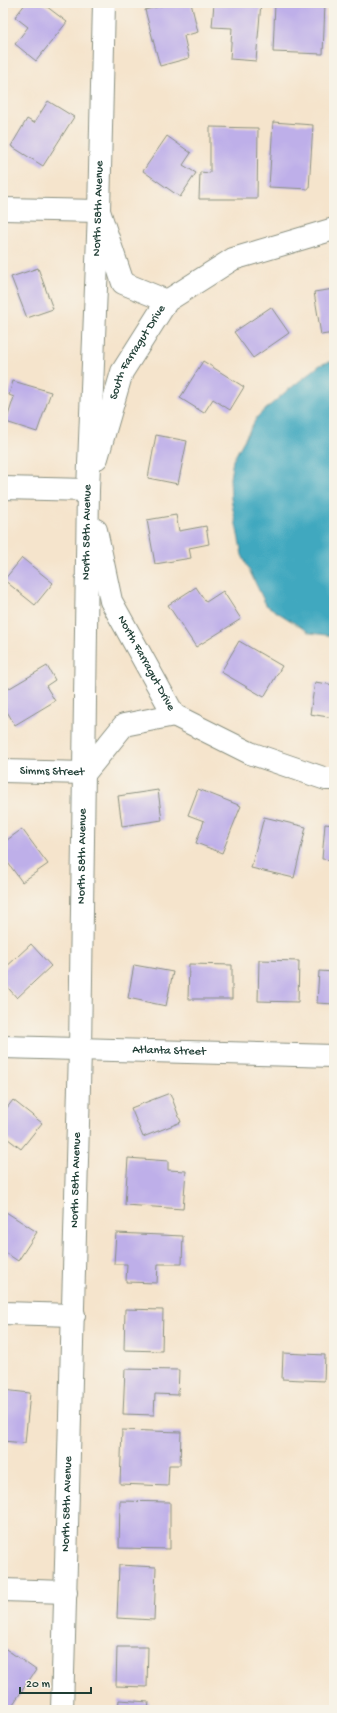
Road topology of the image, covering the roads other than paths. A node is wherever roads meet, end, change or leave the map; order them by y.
1 (104, 3) edge
2 (3, 209) edge
3 (99, 212) junction
4 (334, 230) edge
5 (168, 301) junction
6 (3, 488) edge
7 (88, 490) junction
8 (174, 715) junction
9 (3, 771) edge
10 (85, 773) junction
11 (334, 779) edge
12 (3, 1047) edge
13 (80, 1050) junction
14 (334, 1056) edge
15 (3, 1313) edge
16 (74, 1315) junction
17 (3, 1590) edge
18 (66, 1592) junction
19 (62, 1710) edge

1 - 3 street, North 58th Avenue
2 - 3 street
3 - 5 street
3 - 7 street, North 58th Avenue
4 - 5 street, South Farragut Drive
5 - 7 street, South Farragut Drive
6 - 7 street
7 - 8 street, North Farragut Drive
7 - 10 street, North 58th Avenue
8 - 10 street, Simms Street
8 - 11 street, North Farragut Drive
9 - 10 street, Simms Street
10 - 13 street, North 58th Avenue
12 - 13 street, Atlanta Street
13 - 14 street, Atlanta Street
13 - 16 street, North 58th Avenue
15 - 16 street
16 - 18 street, North 58th Avenue
17 - 18 street
18 - 19 street, North 58th Avenue

